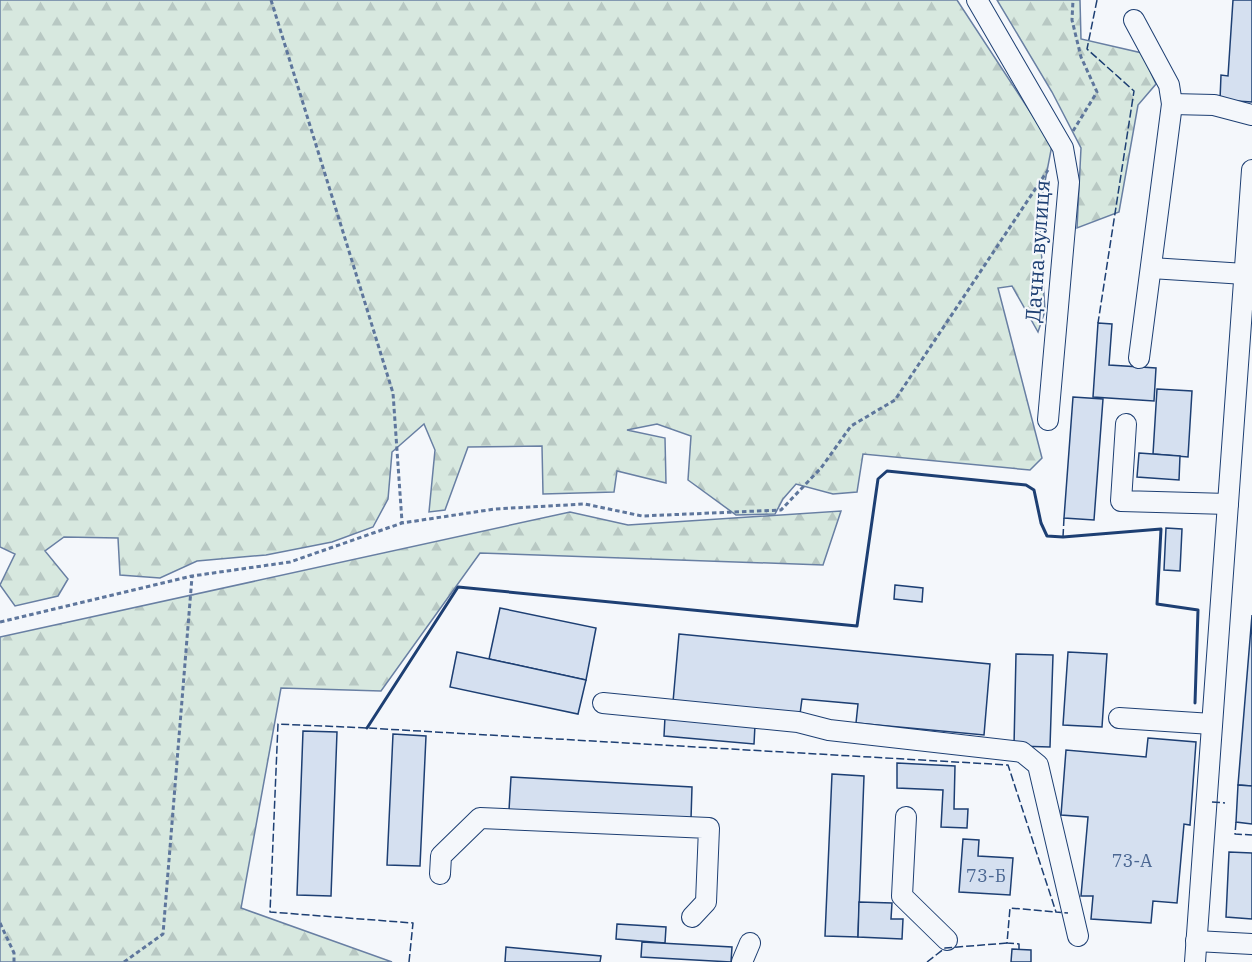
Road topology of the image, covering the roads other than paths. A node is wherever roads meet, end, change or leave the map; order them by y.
1 (977, 0) edge
2 (1134, 20) dead end
3 (1172, 104) junction
4 (1252, 115) edge
5 (1252, 170) edge
6 (1151, 268) junction
7 (1245, 274) junction
8 (1139, 358) dead end
9 (1048, 420) dead end
10 (1126, 424) dead end
11 (1228, 504) junction
12 (603, 703) dead end
13 (1119, 718) dead end
14 (1212, 724) junction
15 (906, 818) dead end
16 (440, 874) dead end
17 (692, 917) dead end
18 (1078, 936) dead end
19 (947, 940) dead end
20 (1196, 941) junction
21 (750, 943) dead end
22 (1252, 944) edge
23 (742, 962) edge
24 (1195, 962) edge

1 - 9 street, Дачна вулиця
2 - 3 street
3 - 4 street
3 - 6 street
5 - 7 street
6 - 7 street
6 - 8 street
7 - 11 street
10 - 11 street
11 - 14 street
12 - 18 street
13 - 14 street
14 - 20 street
15 - 19 street
16 - 17 street
20 - 22 street
20 - 24 street
21 - 23 street

